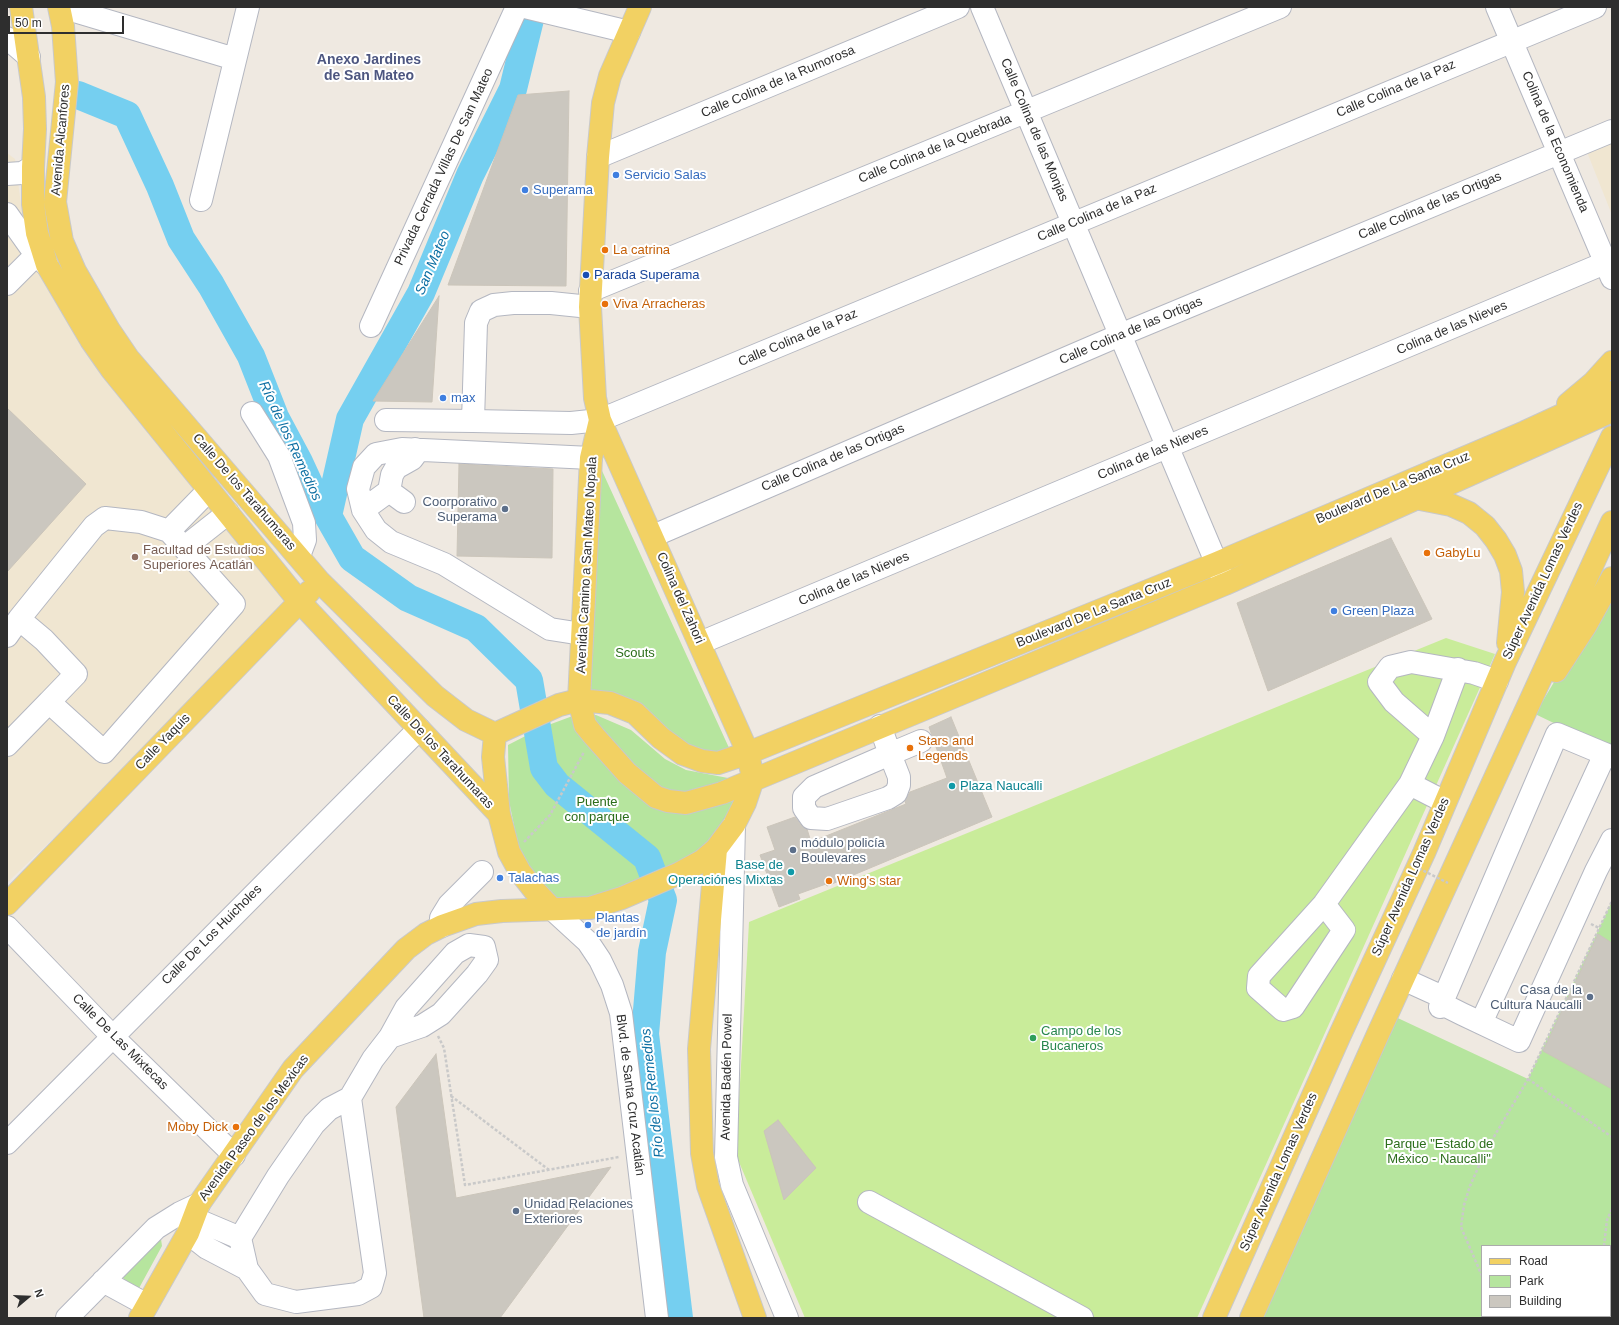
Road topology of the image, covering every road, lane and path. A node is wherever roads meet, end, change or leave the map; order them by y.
1 (21, 7) edge
2 (248, 7) edge
3 (523, 7) edge
4 (640, 7) edge
5 (958, 7) edge
6 (982, 7) edge
7 (1280, 7) edge
8 (1497, 7) edge
9 (1595, 7) edge
10 (61, 13) edge
11 (630, 32) junction
12 (7, 38) edge
13 (1512, 41) junction
14 (29, 58) junction
15 (235, 59) junction
16 (1026, 112) junction
17 (1612, 131) edge
18 (1559, 153) junction
19 (598, 157) junction
20 (33, 167) junction
21 (7, 174) edge
22 (201, 200) dead end
23 (7, 214) edge
24 (1073, 223) junction
25 (42, 260) junction
26 (1610, 267) edge
27 (75, 271) joint
28 (7, 284) edge
29 (590, 299) junction
30 (371, 326) dead end
31 (1120, 335) junction
32 (1612, 362) edge
33 (1612, 392) edge
34 (1612, 411) edge
35 (252, 413) dead end
36 (386, 420) dead end
37 (600, 420) junction
38 (474, 421) junction
39 (1525, 432) junction
40 (1607, 446) edge
41 (1168, 447) junction
42 (415, 449) junction
43 (591, 458) junction
44 (209, 490) junction
45 (1415, 498) junction
46 (363, 510) junction
47 (228, 513) junction
48 (1612, 522) edge
49 (169, 531) junction
50 (653, 536) junction
51 (185, 547) junction
52 (299, 556) junction
53 (1217, 563) junction
54 (1612, 578) edge
55 (319, 581) junction
56 (1226, 584) junction
57 (299, 602) junction
58 (13, 627) edge
59 (582, 634) junction
60 (700, 643) junction
61 (1458, 669) junction
62 (1501, 671) junction
63 (49, 702) junction
64 (569, 702) junction
65 (1527, 708) junction
66 (880, 726) junction
67 (419, 729) junction
68 (495, 734) junction
69 (1433, 736) junction
70 (922, 741) dead end
71 (7, 744) edge
72 (748, 753) junction
73 (1609, 755) edge
74 (573, 773) dead end
75 (753, 779) junction
76 (1410, 784) junction
77 (1445, 802) junction
78 (499, 814) junction
79 (734, 825) junction
80 (1612, 840) edge
81 (716, 849) junction
82 (509, 852) junction
83 (1410, 864) dead end
84 (482, 872) dead end
85 (1448, 883) dead end
86 (1612, 901) edge
87 (7, 904) edge
88 (1324, 904) junction
89 (552, 909) junction
90 (442, 926) junction
91 (7, 927) edge
92 (1399, 987) junction
93 (1443, 1005) junction
94 (430, 1021) junction
95 (1481, 1023) junction
96 (112, 1036) junction
97 (390, 1037) junction
98 (1528, 1079) junction
99 (451, 1095) junction
100 (350, 1098) junction
101 (1612, 1137) edge
102 (7, 1143) edge
103 (638, 1154) junction
104 (234, 1155) junction
105 (550, 1170) junction
106 (869, 1202) dead end
107 (1612, 1209) edge
108 (194, 1219) junction
109 (240, 1238) junction
110 (1604, 1245) edge
111 (247, 1269) junction
112 (1481, 1274) edge
113 (103, 1281) junction
114 (144, 1312) edge
115 (67, 1318) edge
116 (657, 1318) edge
117 (755, 1318) edge
118 (787, 1318) edge
119 (1082, 1318) edge
120 (1214, 1318) edge
121 (1251, 1318) edge

1 - 14 main road, Avenida Alcanfores
2 - 15 street
3 - 11 street
3 - 30 street, Privada Cerrada Villas De San Mateo
4 - 11 main road, Avenida Camino a San Mateo Nopala
5 - 19 street, Calle Colina de la Rumorosa
6 - 16 street, Calle Colina de las Monjas
7 - 16 street, Calle Colina de la Quebrada
8 - 13 street, Colina de la Economienda
9 - 13 street, Calle Colina de la Paz
10 - 15 street
10 - 27 main road, Avenida Alcanfores
11 - 19 main road, Avenida Camino a San Mateo Nopala
12 - 14 street
13 - 18 street, Colina de la Economienda
13 - 24 street, Calle Colina de la Paz
14 - 20 main road, Avenida Alcanfores
15 - 22 street
16 - 24 street, Calle Colina de las Monjas
16 - 29 street, Calle Colina de la Quebrada
17 - 18 street, Calle Colina de las Ortigas
18 - 26 street, Colina de la Economienda
18 - 31 street, Calle Colina de las Ortigas
19 - 29 main road, Avenida Camino a San Mateo Nopala
20 - 21 street
20 - 25 main road, Avenida Alcanfores
23 - 25 street
24 - 31 street, Calle Colina de las Monjas
24 - 37 street, Calle Colina de la Paz
25 - 28 street
25 - 44 main road, Calle De los Tarahumaras
26 - 41 street, Colina de las Nieves
27 - 52 main road, Calle De los Tarahumaras
29 - 37 main road, Avenida Camino a San Mateo Nopala
29 - 38 street
31 - 41 street, Calle Colina de las Monjas
31 - 50 street, Calle Colina de las Ortigas
32 - 39 main road
33 - 39 main road, Boulevard De La Santa Cruz
34 - 45 main road, Boulevard De La Santa Cruz
35 - 52 street
36 - 38 street, Calle Colina de la Paz
37 - 38 street, Calle Colina de la Paz
37 - 43 main road, Avenida Camino a San Mateo Nopala
37 - 50 main road, Colina del Zahori
39 - 53 main road, Boulevard De La Santa Cruz
40 - 62 main road, Súper Avenida Lomas Verdes
41 - 53 street, Calle Colina de las Monjas
41 - 60 street, Colina de las Nieves
42 - 43 street
42 - 46 street
42 - 46 street
43 - 59 main road, Avenida Camino a San Mateo Nopala
44 - 47 main road, Calle De los Tarahumaras
44 - 49 street
45 - 56 main road, Boulevard De La Santa Cruz
45 - 62 main road
46 - 59 street
47 - 51 street
47 - 57 main road, Calle De los Tarahumaras
48 - 65 main road
49 - 51 street
49 - 58 street
50 - 60 main road, Colina del Zahori
51 - 63 street
52 - 55 main road, Calle De los Tarahumaras
53 - 56 street, Calle Colina de las Monjas
53 - 72 main road, Boulevard De La Santa Cruz
54 - 65 main road
55 - 57 main road, Calle Yaquis
55 - 68 main road, Calle De los Tarahumaras
56 - 66 main road, Boulevard De La Santa Cruz
57 - 67 main road, Calle De los Tarahumaras
57 - 87 main road, Calle Yaquis
58 - 63 street
59 - 64 main road, Avenida Camino a San Mateo Nopala
60 - 72 main road, Colina del Zahori
61 - 62 street
61 - 69 street
61 - 69 street
62 - 77 main road, Súper Avenida Lomas Verdes
63 - 71 street
64 - 68 main road, Boulevard De La Santa Cruz
64 - 72 main road, Boulevard De La Santa Cruz
64 - 75 main road, Boulevard De La Santa Cruz
65 - 92 main road
66 - 70 street
66 - 75 main road, Boulevard De La Santa Cruz
67 - 78 main road, Calle De los Tarahumaras
67 - 96 street, Calle De Los Huicholes
68 - 78 main road, Calle De los Tarahumaras
69 - 76 street
72 - 75 main road, Colina del Zahori
73 - 93 street
73 - 95 street
74 - 82 path
75 - 79 main road
76 - 77 street
76 - 88 street
77 - 120 main road, Súper Avenida Lomas Verdes
78 - 82 main road, Blvd. de Santa Cruz Acatlán
79 - 81 main road
79 - 118 street, Avenida Badén Powel
80 - 95 street
81 - 89 main road
81 - 117 main road
82 - 89 main road, Blvd. de Santa Cruz Acatlán
83 - 85 path, bridge
84 - 90 street
86 - 98 path
88 - 88 street
89 - 90 main road, Avenida Paseo de los Mexicas
89 - 103 street, Blvd. de Santa Cruz Acatlán
90 - 104 main road, Avenida Paseo de los Mexicas
91 - 96 street, Calle De Las Mixtecas
92 - 93 street
92 - 121 main road
93 - 95 street
94 - 97 street
94 - 97 street
94 - 99 path
96 - 102 street, Calle De Los Huicholes
96 - 104 street, Calle De Las Mixtecas
97 - 100 street
98 - 101 path
98 - 112 path
99 - 105 path
99 - 105 path
100 - 109 street
100 - 111 street
103 - 105 path
103 - 116 street, Blvd. de Santa Cruz Acatlán
104 - 108 main road, Avenida Paseo de los Mexicas
106 - 119 street
107 - 110 path
108 - 109 street
108 - 111 street
108 - 113 street
108 - 114 main road, Avenida Paseo de los Mexicas
109 - 111 street
113 - 114 street
113 - 115 street

